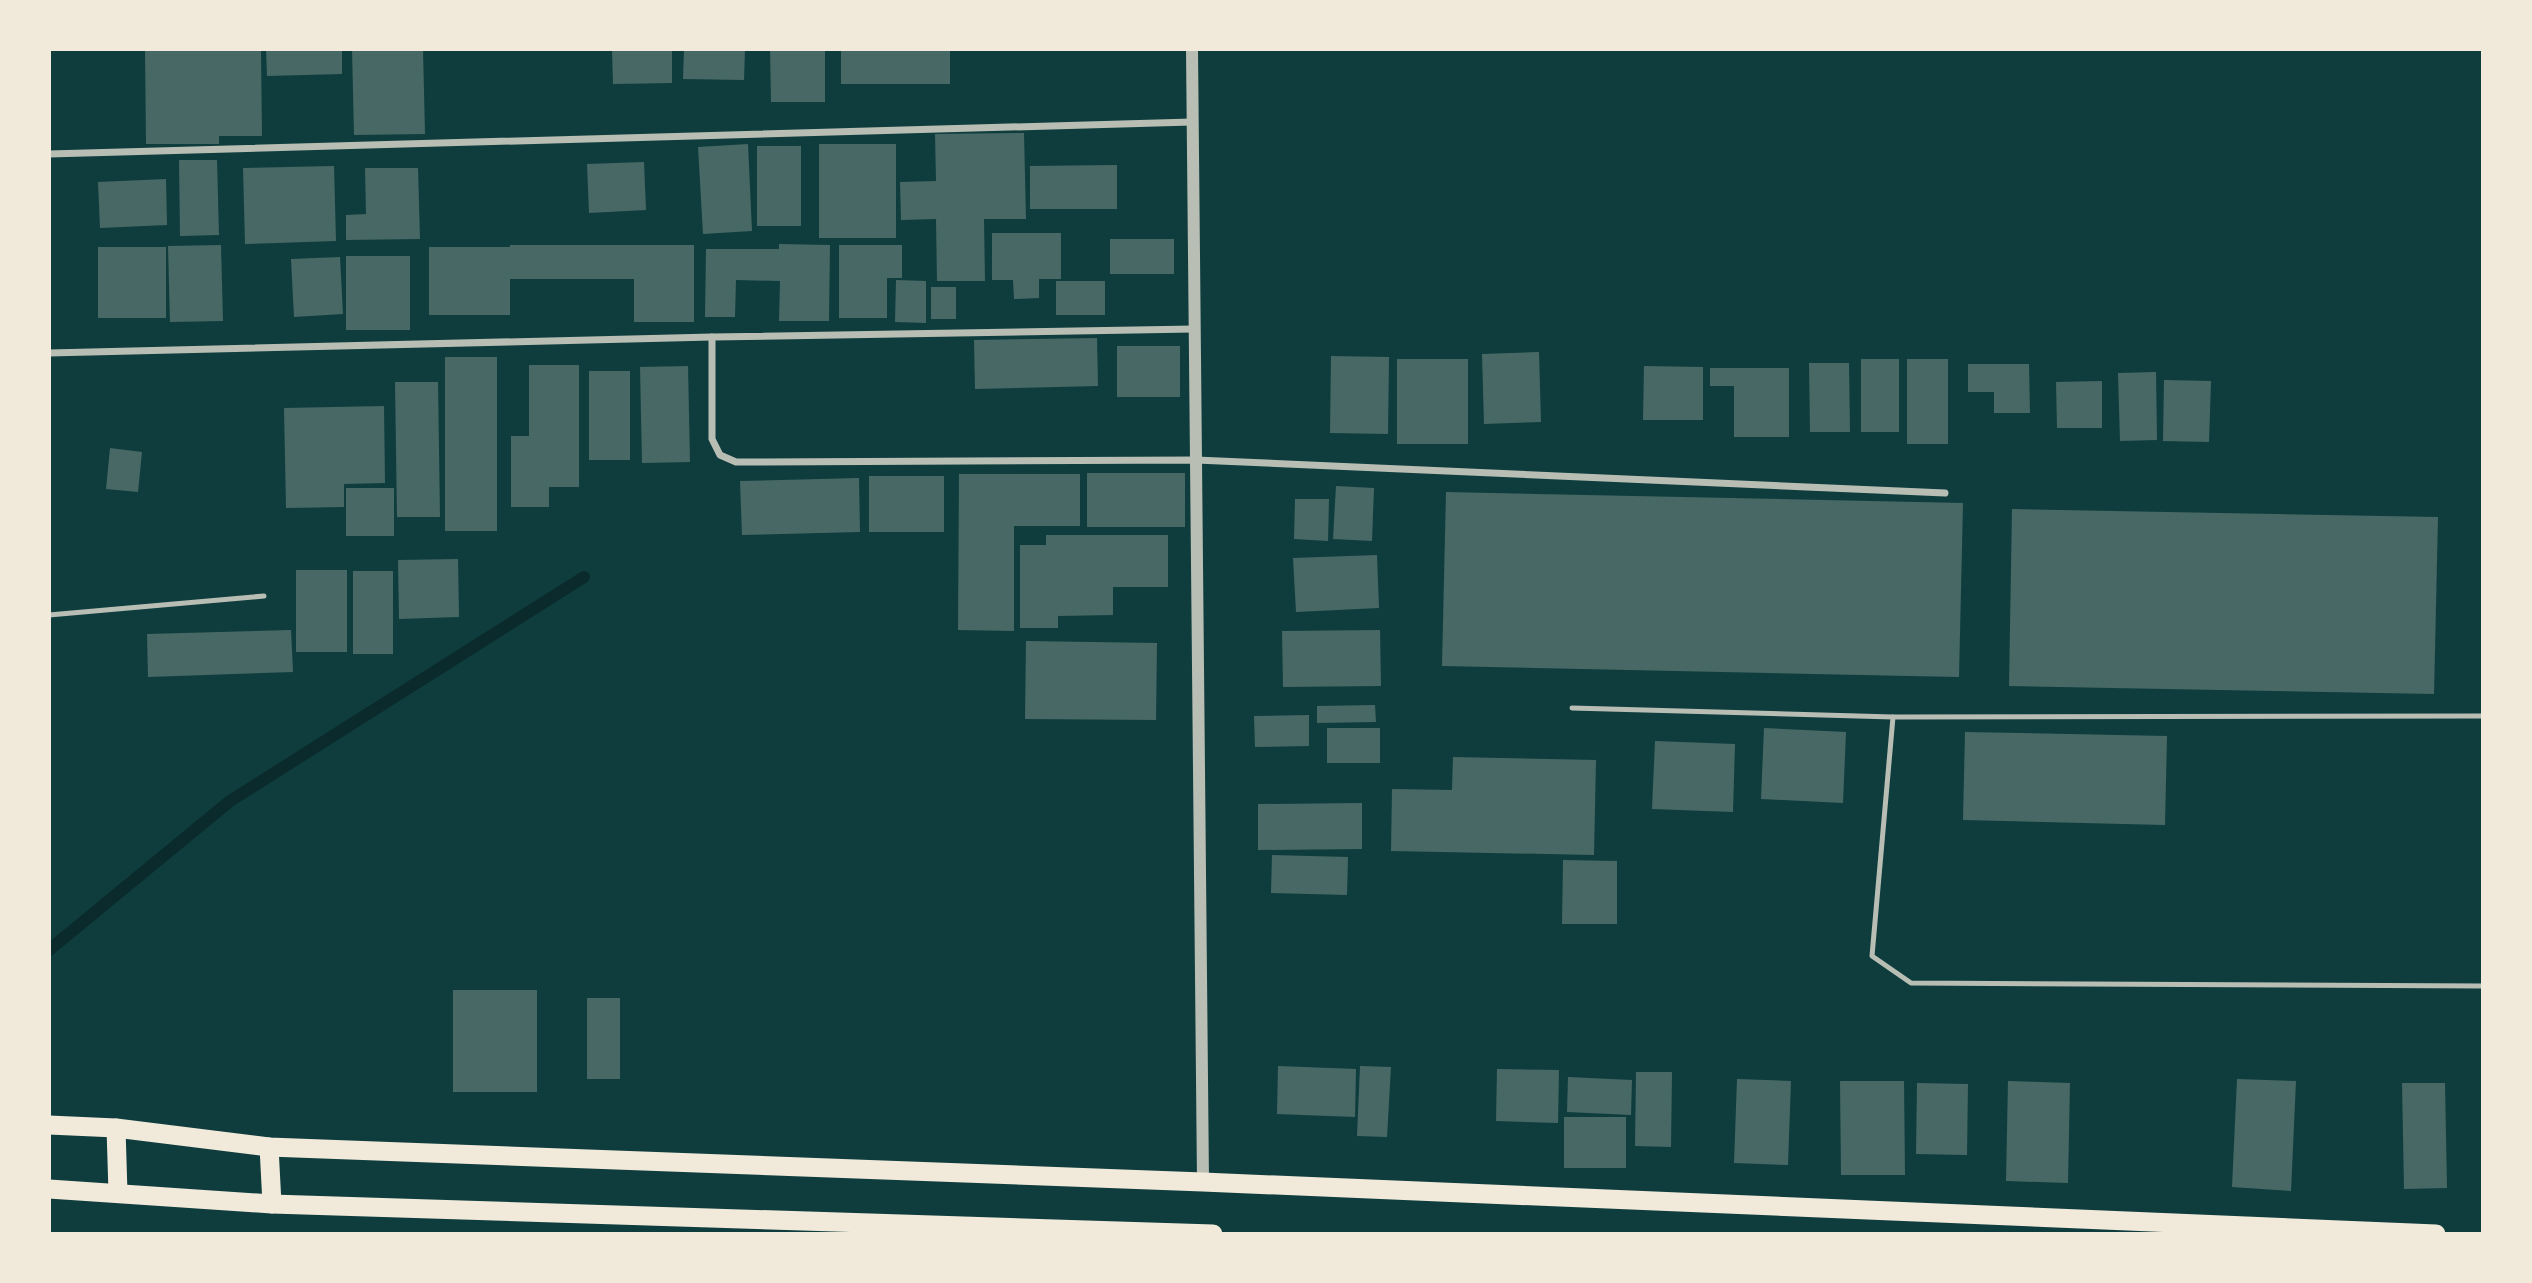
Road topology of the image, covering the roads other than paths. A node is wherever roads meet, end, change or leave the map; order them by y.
1 (1192, 49) edge
2 (1192, 122) junction
3 (49, 154) edge
4 (1194, 330) junction
5 (712, 337) junction
6 (49, 353) edge
7 (1196, 460) junction
8 (1945, 493) dead end
9 (264, 596) dead end
10 (49, 615) edge
11 (1572, 708) dead end
12 (2483, 716) edge
13 (1893, 717) junction
14 (2483, 986) edge
15 (49, 1125) edge
16 (116, 1128) junction
17 (269, 1147) junction
18 (1203, 1182) junction
19 (49, 1189) edge
20 (118, 1194) junction
21 (272, 1204) junction
22 (2366, 1233) edge
23 (1205, 1234) edge
24 (1213, 1234) edge
25 (2436, 1234) edge

1 - 2 street
2 - 3 street
2 - 4 street
4 - 5 street
4 - 7 street
5 - 6 street
5 - 7 street
7 - 8 street
7 - 18 street
9 - 10 lane
11 - 13 lane
12 - 13 lane
13 - 14 lane
15 - 16 highway
16 - 17 highway
16 - 20 highway
17 - 18 highway
17 - 21 highway
18 - 22 highway
19 - 20 highway
20 - 21 highway
21 - 23 highway
22 - 25 highway
23 - 24 highway

